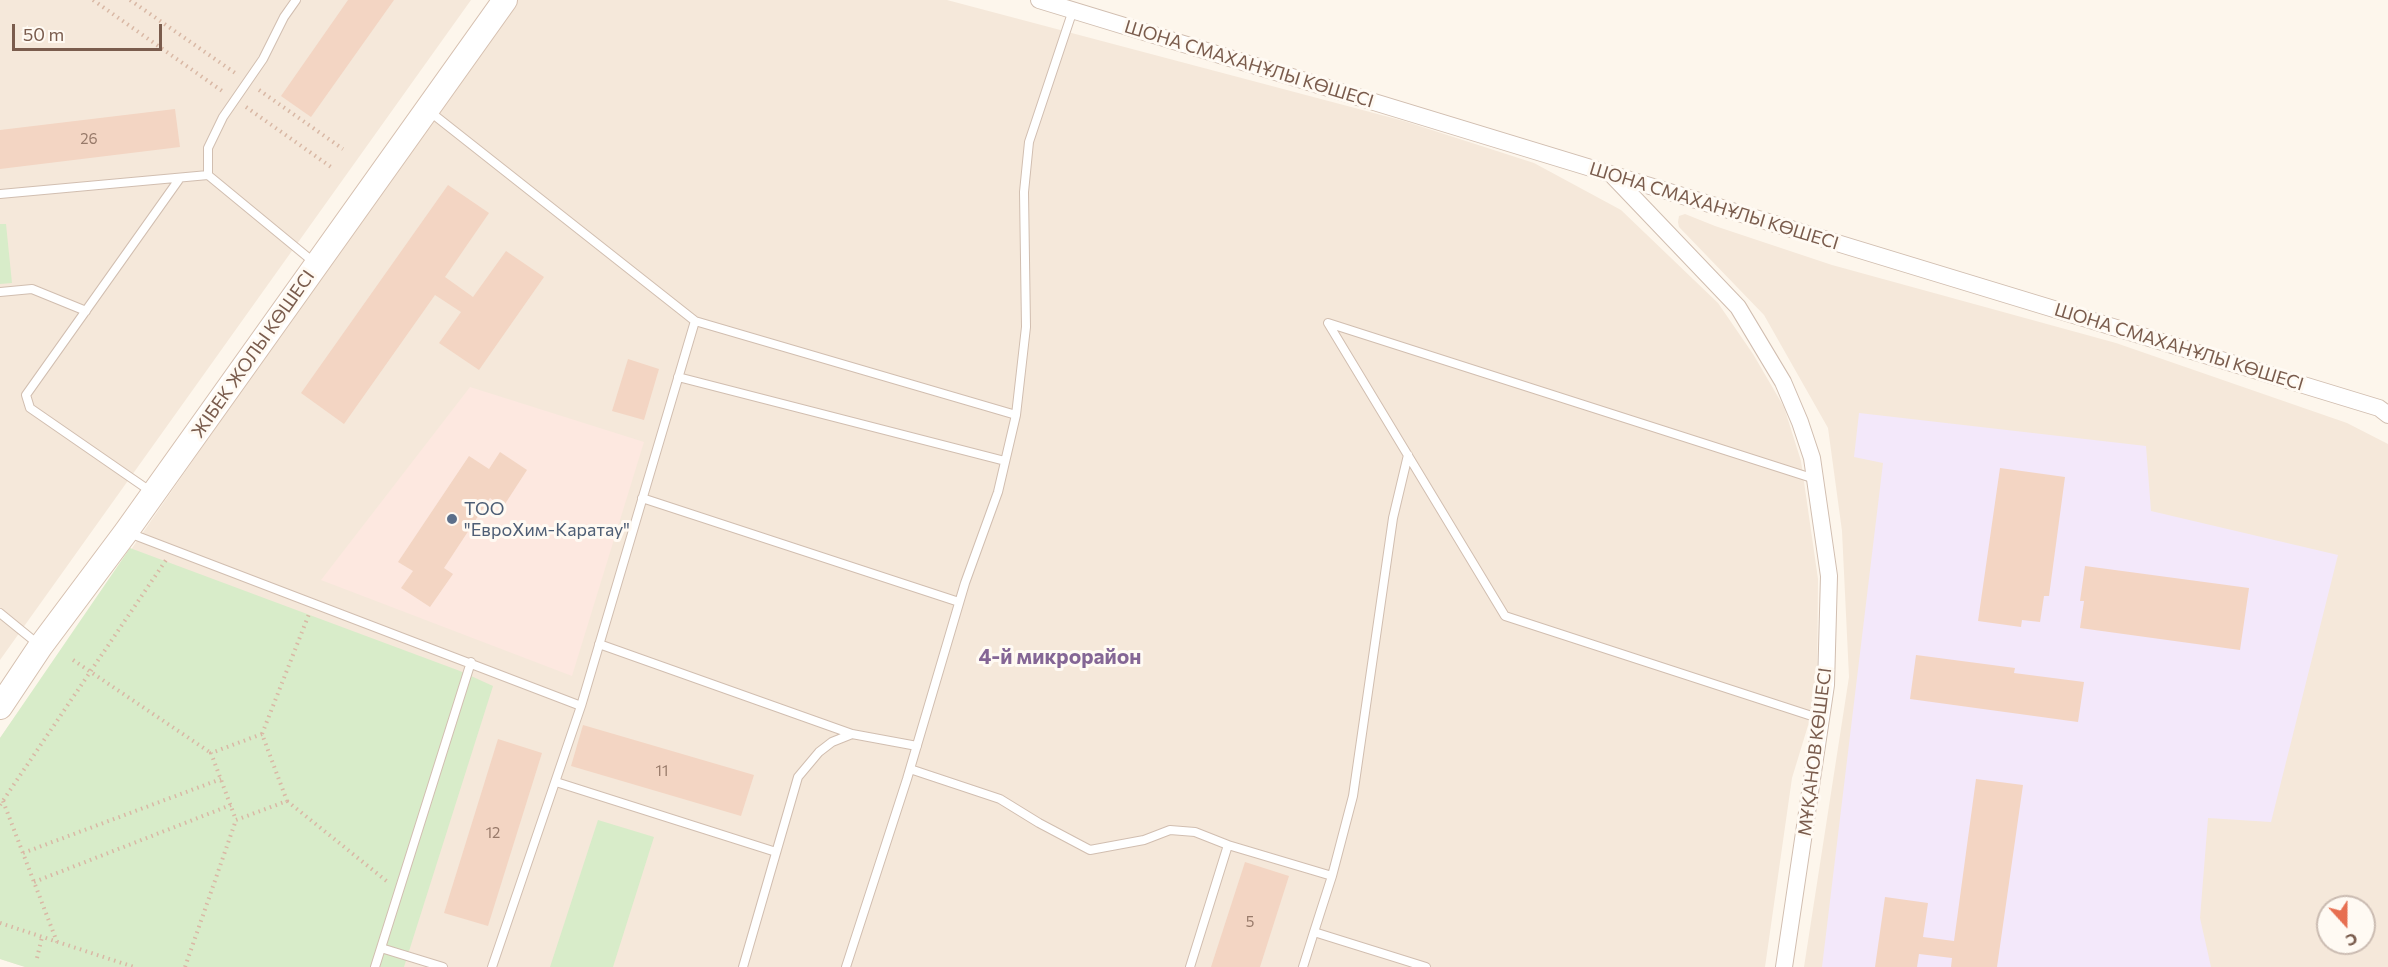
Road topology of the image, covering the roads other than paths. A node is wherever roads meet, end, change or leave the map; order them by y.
1 (284, 0) edge
2 (505, 0) edge
3 (1039, 0) edge
4 (294, 3) edge
5 (1073, 10) junction
6 (427, 109) junction
7 (1611, 174) junction
8 (208, 175) junction
9 (180, 178) junction
10 (0, 194) edge
11 (316, 265) junction
12 (0, 292) edge
13 (86, 311) junction
14 (695, 321) junction
15 (678, 377) junction
16 (2388, 414) edge
17 (1016, 415) junction
18 (1408, 455) junction
19 (1005, 460) junction
20 (1815, 479) junction
21 (153, 493) junction
22 (642, 498) junction
23 (126, 532) junction
24 (959, 602) junction
25 (0, 613) edge
26 (599, 644) junction
27 (40, 646) junction
28 (471, 662) junction
29 (581, 706) junction
30 (0, 707) edge
31 (1821, 719) junction
32 (852, 734) junction
33 (917, 746) junction
34 (910, 768) junction
35 (556, 782) junction
36 (1228, 845) junction
37 (776, 852) junction
38 (1332, 876) junction
39 (1314, 932) junction
40 (381, 948) junction
41 (375, 967) edge
42 (443, 967) edge
43 (492, 967) edge
44 (743, 967) edge
45 (846, 967) edge
46 (1190, 967) edge
47 (1303, 967) edge
48 (1426, 967) edge
49 (1784, 967) edge

1 - 4 lane
2 - 6 main road, ЖІБЕК ЖОЛЫ КӨШЕСІ
3 - 5 street, ШОНА СМАХАНҰЛЫ КӨШЕСІ
4 - 8 lane
5 - 7 street, ШОНА СМАХАНҰЛЫ КӨШЕСІ
5 - 17 lane
6 - 11 main road, ЖІБЕК ЖОЛЫ КӨШЕСІ
6 - 14 lane
7 - 16 street, ШОНА СМАХАНҰЛЫ КӨШЕСІ
7 - 20 street, МҰҚАНОВ КӨШЕСІ
8 - 9 lane
8 - 11 lane
9 - 10 lane
9 - 13 lane
11 - 21 main road, ЖІБЕК ЖОЛЫ КӨШЕСІ
12 - 13 lane
13 - 21 lane
14 - 15 lane
14 - 17 lane
15 - 19 lane
15 - 22 lane
17 - 19 lane
18 - 20 lane
18 - 31 lane
18 - 38 lane
19 - 24 lane
20 - 31 street, МҰҚАНОВ КӨШЕСІ
21 - 23 main road, ЖІБЕК ЖОЛЫ КӨШЕСІ
22 - 24 lane
22 - 26 lane
23 - 27 main road, ЖІБЕК ЖОЛЫ КӨШЕСІ
23 - 28 lane
24 - 33 lane
25 - 27 lane
26 - 29 lane
26 - 32 lane
27 - 30 main road, ЖІБЕК ЖОЛЫ КӨШЕСІ
28 - 29 lane
28 - 40 lane
29 - 35 lane
31 - 49 street, МҰҚАНОВ КӨШЕСІ
32 - 33 lane
32 - 37 lane
33 - 34 lane
34 - 36 lane
34 - 45 lane
35 - 37 lane
35 - 43 lane
36 - 38 lane
36 - 46 lane
37 - 44 lane
38 - 39 lane
39 - 47 lane
39 - 48 lane
40 - 41 lane
40 - 42 lane

